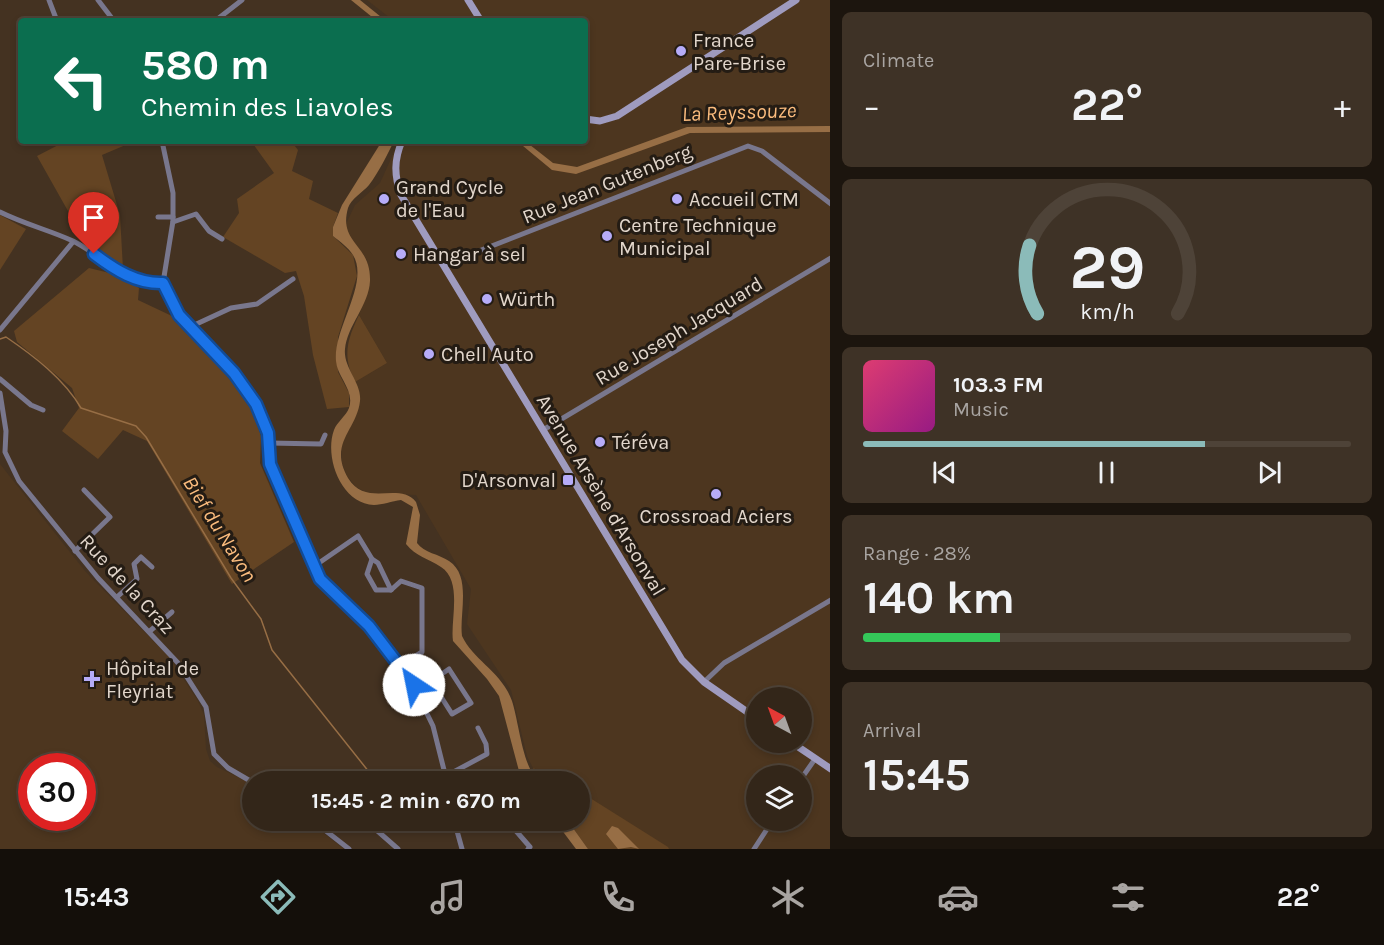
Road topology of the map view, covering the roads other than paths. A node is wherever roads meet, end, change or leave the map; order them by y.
1 (49, 0) edge
2 (98, 0) edge
3 (242, 0) edge
4 (468, 0) edge
5 (796, 0) edge
6 (56, 18) edge
7 (112, 18) edge
8 (219, 18) edge
9 (479, 18) edge
10 (588, 119) edge
11 (163, 144) edge
12 (401, 144) edge
13 (830, 203) edge
14 (0, 212) edge
15 (158, 217) dead end
16 (173, 220) junction
17 (222, 239) dead end
18 (74, 242) junction
19 (830, 259) edge
20 (444, 265) junction
21 (293, 279) dead end
22 (163, 283) junction
23 (190, 327) junction
24 (0, 330) edge
25 (0, 379) edge
26 (0, 393) edge
27 (43, 410) dead end
28 (543, 430) junction
29 (325, 435) dead end
30 (269, 443) junction
31 (2, 451) edge
32 (84, 490) dead end
33 (75, 551) junction
34 (372, 559) junction
35 (152, 567) dead end
36 (313, 567) junction
37 (391, 590) junction
38 (117, 597) junction
39 (830, 601) edge
40 (172, 612) dead end
41 (150, 631) junction
42 (401, 665) junction
43 (431, 681) junction
44 (704, 682) junction
45 (417, 691) junction
46 (746, 711) edge
47 (478, 728) dead end
48 (807, 753) edge
49 (815, 759) junction
50 (811, 765) edge
51 (830, 768) edge
52 (445, 771) edge
53 (455, 771) edge
54 (242, 776) edge
55 (326, 831) edge
56 (378, 831) edge
57 (457, 831) edge
58 (515, 831) edge
59 (766, 831) edge
60 (349, 849) edge
61 (398, 849) edge
62 (462, 849) edge
63 (528, 849) edge
64 (754, 849) edge

1 - 6 street
2 - 7 street
3 - 8 street
4 - 9 street
5 - 10 street
11 - 16 street
12 - 20 street, Avenue Arsène d'Arsonval
13 - 20 street, Rue Jean Gutenberg
14 - 18 street
15 - 16 street
16 - 17 street
16 - 22 street
18 - 22 street
18 - 24 street
19 - 28 street, Rue Joseph Jacquard
20 - 28 street, Avenue Arsène d'Arsonval
21 - 23 street
22 - 23 street
23 - 30 street
25 - 27 street
26 - 31 street, Rue de la Craz
28 - 44 street, Avenue Arsène d'Arsonval
29 - 30 street
30 - 36 street
31 - 33 street, Rue de la Craz
32 - 33 street
33 - 38 street, Rue de la Craz
34 - 36 street
34 - 37 street
34 - 37 street
35 - 38 street
36 - 42 street
37 - 42 street
38 - 41 street, Rue de la Craz
39 - 44 street
40 - 41 street
41 - 54 street, Rue de la Craz
42 - 45 street
43 - 43 street
43 - 45 street
44 - 46 street, Avenue Arsène d'Arsonval
45 - 52 street
47 - 53 street
48 - 49 street
49 - 50 street
49 - 51 street
55 - 60 street
56 - 61 street
57 - 62 street
58 - 63 street
59 - 64 street

